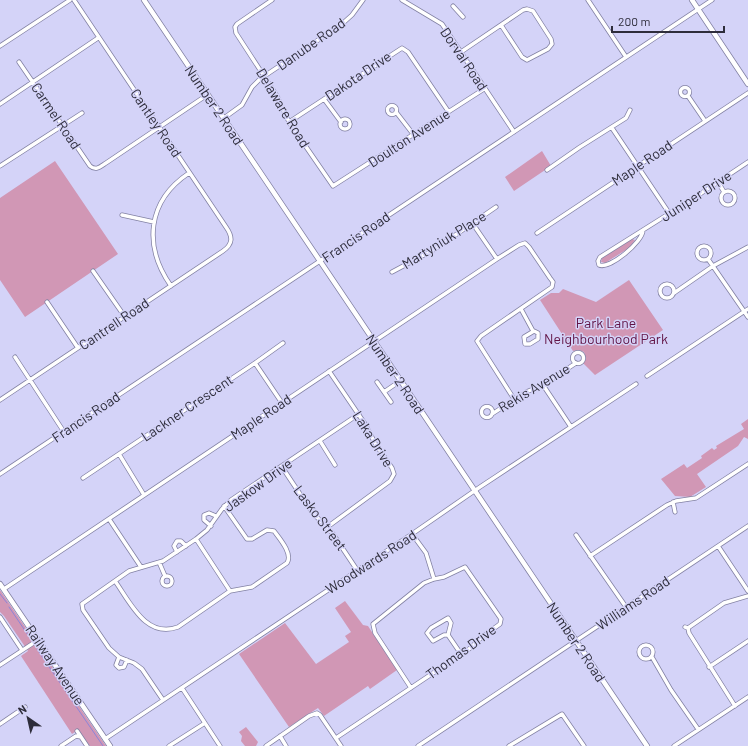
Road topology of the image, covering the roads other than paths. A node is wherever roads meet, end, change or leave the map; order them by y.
1 (70, 0) edge
2 (74, 0) edge
3 (144, 0) edge
4 (272, 0) edge
5 (363, 0) edge
6 (402, 0) edge
7 (588, 0) edge
8 (692, 0) edge
9 (712, 0) edge
10 (453, 6) dead end
11 (698, 9) junction
12 (463, 17) dead end
13 (501, 25) junction
14 (98, 38) junction
15 (0, 46) edge
16 (461, 52) junction
17 (626, 57) junction
18 (20, 62) dead end
19 (264, 76) junction
20 (33, 82) junction
21 (748, 84) edge
22 (484, 89) junction
23 (748, 93) edge
24 (208, 95) junction
25 (688, 96) dead end
26 (324, 99) junction
27 (0, 104) edge
28 (630, 110) dead end
29 (448, 111) junction
30 (396, 112) dead end
31 (82, 113) dead end
32 (224, 118) junction
33 (705, 121) junction
34 (289, 122) junction
35 (341, 122) dead end
36 (62, 125) junction
37 (159, 127) junction
38 (612, 128) junction
39 (514, 132) junction
40 (413, 134) junction
41 (748, 162) edge
42 (0, 166) edge
43 (638, 166) junction
44 (547, 170) dead end
45 (189, 173) junction
46 (718, 182) junction
47 (334, 186) joint
48 (724, 192) dead end
49 (496, 207) dead end
50 (669, 213) junction
51 (122, 215) dead end
52 (154, 222) junction
53 (473, 224) junction
54 (643, 230) junction
55 (537, 233) dead end
56 (229, 246) joint
57 (748, 248) edge
58 (496, 259) junction
59 (708, 259) dead end
60 (319, 261) junction
61 (713, 266) junction
62 (94, 271) dead end
63 (392, 272) dead end
64 (553, 285) junction
65 (171, 286) junction
66 (558, 286) dead end
67 (674, 293) dead end
68 (47, 302) dead end
69 (521, 309) junction
70 (748, 309) edge
71 (744, 312) junction
72 (125, 317) junction
73 (748, 317) edge
74 (533, 332) dead end
75 (373, 341) junction
76 (283, 343) dead end
77 (78, 348) junction
78 (15, 357) dead end
79 (255, 363) junction
80 (576, 363) dead end
81 (329, 371) junction
82 (647, 376) dead end
83 (30, 380) junction
84 (400, 381) junction
85 (377, 382) dead end
86 (636, 384) dead end
87 (543, 385) junction
88 (384, 392) junction
89 (514, 399) junction
90 (0, 400) edge
91 (391, 402) dead end
92 (282, 403) junction
93 (359, 414) junction
94 (492, 414) dead end
95 (571, 427) junction
96 (64, 432) junction
97 (320, 441) junction
98 (119, 454) junction
99 (748, 464) edge
100 (335, 465) dead end
101 (282, 467) junction
102 (0, 474) edge
103 (83, 478) dead end
104 (474, 491) junction
105 (144, 495) junction
106 (673, 502) junction
107 (224, 506) junction
108 (675, 512) dead end
109 (216, 516) junction
110 (109, 519) junction
111 (211, 526) junction
112 (748, 526) edge
113 (326, 528) junction
114 (412, 534) junction
115 (576, 535) dead end
116 (196, 539) junction
117 (186, 546) junction
118 (718, 546) junction
119 (177, 552) junction
120 (590, 556) junction
121 (159, 562) junction
122 (141, 567) junction
123 (357, 570) junction
124 (165, 576) dead end
125 (434, 579) junction
126 (115, 581) junction
127 (0, 584) edge
128 (4, 590) junction
129 (230, 591) junction
130 (748, 591) edge
131 (748, 596) edge
132 (626, 607) junction
133 (0, 617) edge
134 (448, 635) junction
135 (38, 640) junction
136 (575, 642) junction
137 (748, 642) edge
138 (22, 650) junction
139 (461, 654) junction
140 (119, 657) junction
141 (652, 657) junction
142 (127, 660) junction
143 (0, 665) edge
144 (710, 667) junction
145 (182, 688) junction
146 (411, 688) junction
147 (748, 697) edge
148 (164, 700) junction
149 (735, 706) junction
150 (25, 707) dead end
151 (205, 723) junction
152 (0, 724) edge
153 (698, 729) junction
154 (77, 732) dead end
155 (280, 736) junction
156 (81, 737) junction
157 (336, 738) junction
158 (105, 739) junction
159 (61, 746) edge
160 (87, 746) edge
161 (110, 746) edge
162 (169, 746) edge
163 (220, 746) edge
164 (266, 746) edge
165 (286, 746) edge
166 (341, 746) edge
167 (418, 746) edge
168 (509, 746) edge
169 (584, 746) edge
170 (647, 746) edge
171 (674, 746) edge

1 - 15 street
2 - 14 street, Cantley Road
3 - 24 main road, Number 2 Road
4 - 19 street, Delaware Road
5 - 19 street, Danube Road
6 - 16 street, Dorval Road
7 - 17 street
8 - 11 main road
9 - 11 street, Francis Road
10 - 12 street
11 - 17 street, Francis Road
11 - 21 main road
13 - 13 street
13 - 16 street
14 - 20 street
14 - 37 street, Cantley Road
16 - 22 street, Dorval Road
17 - 39 street, Francis Road
18 - 20 street, Carmel Road
19 - 32 street, Danube Road
19 - 34 street, Delaware Road
20 - 27 street
20 - 36 street, Carmel Road
22 - 29 street, Doulton Avenue
22 - 39 street, Dorval Road
23 - 33 street, Maple Road
24 - 32 main road, Number 2 Road
24 - 37 street
25 - 33 street
26 - 29 street, Dakota Drive
26 - 34 street, Dakota Drive
26 - 35 street
28 - 38 street
29 - 40 street, Doulton Avenue
30 - 40 street
31 - 36 street
32 - 60 main road, Number 2 Road
33 - 43 street, Maple Road
34 - 47 street, Delaware Road
36 - 37 street, Carmel Road
36 - 42 street
37 - 45 street, Cantley Road
38 - 43 street
38 - 44 street
39 - 60 street, Francis Road
40 - 47 street, Doulton Avenue
41 - 46 street, Juniper Drive
43 - 50 street
43 - 55 street, Maple Road
45 - 52 street
45 - 56 street, Cantley Road
46 - 48 street
46 - 50 street, Juniper Drive
49 - 53 street, Martyniuk Place
50 - 54 street, Juniper Drive
51 - 52 street
52 - 65 street
53 - 58 street
53 - 63 street, Martyniuk Place
54 - 54 street, Juniper Drive
56 - 65 street, Cantrell Road
57 - 61 street
58 - 64 street, Maple Road
58 - 75 street, Maple Road
59 - 61 street
60 - 75 main road, Number 2 Road
60 - 96 street, Francis Road
61 - 67 street
61 - 71 street
62 - 72 street
64 - 66 street
64 - 69 street
65 - 72 street, Cantrell Road
68 - 77 street
69 - 74 street
69 - 89 street
70 - 71 street
71 - 73 street
71 - 82 street
72 - 77 street, Cantrell Road
75 - 81 street, Maple Road
75 - 84 main road, Number 2 Road
76 - 79 street, Lackner Crescent
77 - 83 street, Cantrell Road
78 - 83 street
79 - 92 street
79 - 98 street, Lackner Crescent
80 - 87 street, Rekis Avenue
81 - 92 street, Maple Road
81 - 93 street, Laka Drive
83 - 90 street, Cantrell Road
83 - 96 street
84 - 88 street
84 - 104 main road, Number 2 Road
85 - 88 street
86 - 95 street, Woodwards Road
87 - 89 street, Rekis Avenue
87 - 95 street
88 - 91 street
89 - 94 street, Rekis Avenue
92 - 105 street, Maple Road
93 - 97 street, Jaskow Drive
93 - 113 street, Laka Drive
95 - 104 street, Woodwards Road
96 - 102 street, Francis Road
97 - 100 street
97 - 101 street, Jaskow Drive
98 - 103 street, Lackner Crescent
98 - 105 street
99 - 106 street
101 - 107 street, Jaskow Drive
101 - 113 street, Lasko Street
104 - 114 street, Woodwards Road
104 - 136 main road, Number 2 Road
105 - 110 street, Maple Road
106 - 108 street
106 - 120 street
107 - 109 street, Jaskow Drive
107 - 129 street
109 - 111 street, Jaskow Drive
109 - 111 street
110 - 122 street
110 - 128 street, Maple Road
111 - 116 street, Jaskow Drive
112 - 118 street, Williams Road
113 - 123 street, Lasko Street
114 - 123 street, Woodwards Road
114 - 125 street
115 - 120 street
116 - 117 street, Jaskow Drive
116 - 129 street
117 - 119 street, Jaskow Drive
117 - 119 street
118 - 130 street
118 - 132 street, Williams Road
119 - 121 street, Jaskow Drive
120 - 132 street
121 - 122 street, Jaskow Drive
121 - 124 street
122 - 126 street, Jaskow Drive
123 - 145 street, Woodwards Road
125 - 139 street, Thomas Drive
125 - 146 street
126 - 129 street
126 - 140 street, Jaskow Drive
127 - 128 main road, Railway Avenue
128 - 135 main road, Railway Avenue
131 - 144 street
132 - 136 street, Williams Road
133 - 138 street
134 - 134 street
134 - 139 street
135 - 138 street
135 - 158 main road, Railway Avenue
136 - 167 street, Williams Road
136 - 170 main road, Number 2 Road
137 - 144 street
138 - 143 street
139 - 146 street, Thomas Drive
140 - 142 street
140 - 142 street
141 - 141 street
141 - 153 street
142 - 148 street
144 - 149 street
145 - 148 street, Woodwards Road
145 - 151 street
146 - 157 street, Thomas Drive
147 - 149 street
148 - 158 street, Woodwards Road
149 - 153 street
150 - 152 street
151 - 162 street
151 - 163 street
153 - 171 street
154 - 156 street
155 - 157 street
155 - 164 street
155 - 165 street
156 - 159 street
156 - 160 street
157 - 166 street
158 - 161 main road, Railway Avenue
168 - 169 street

